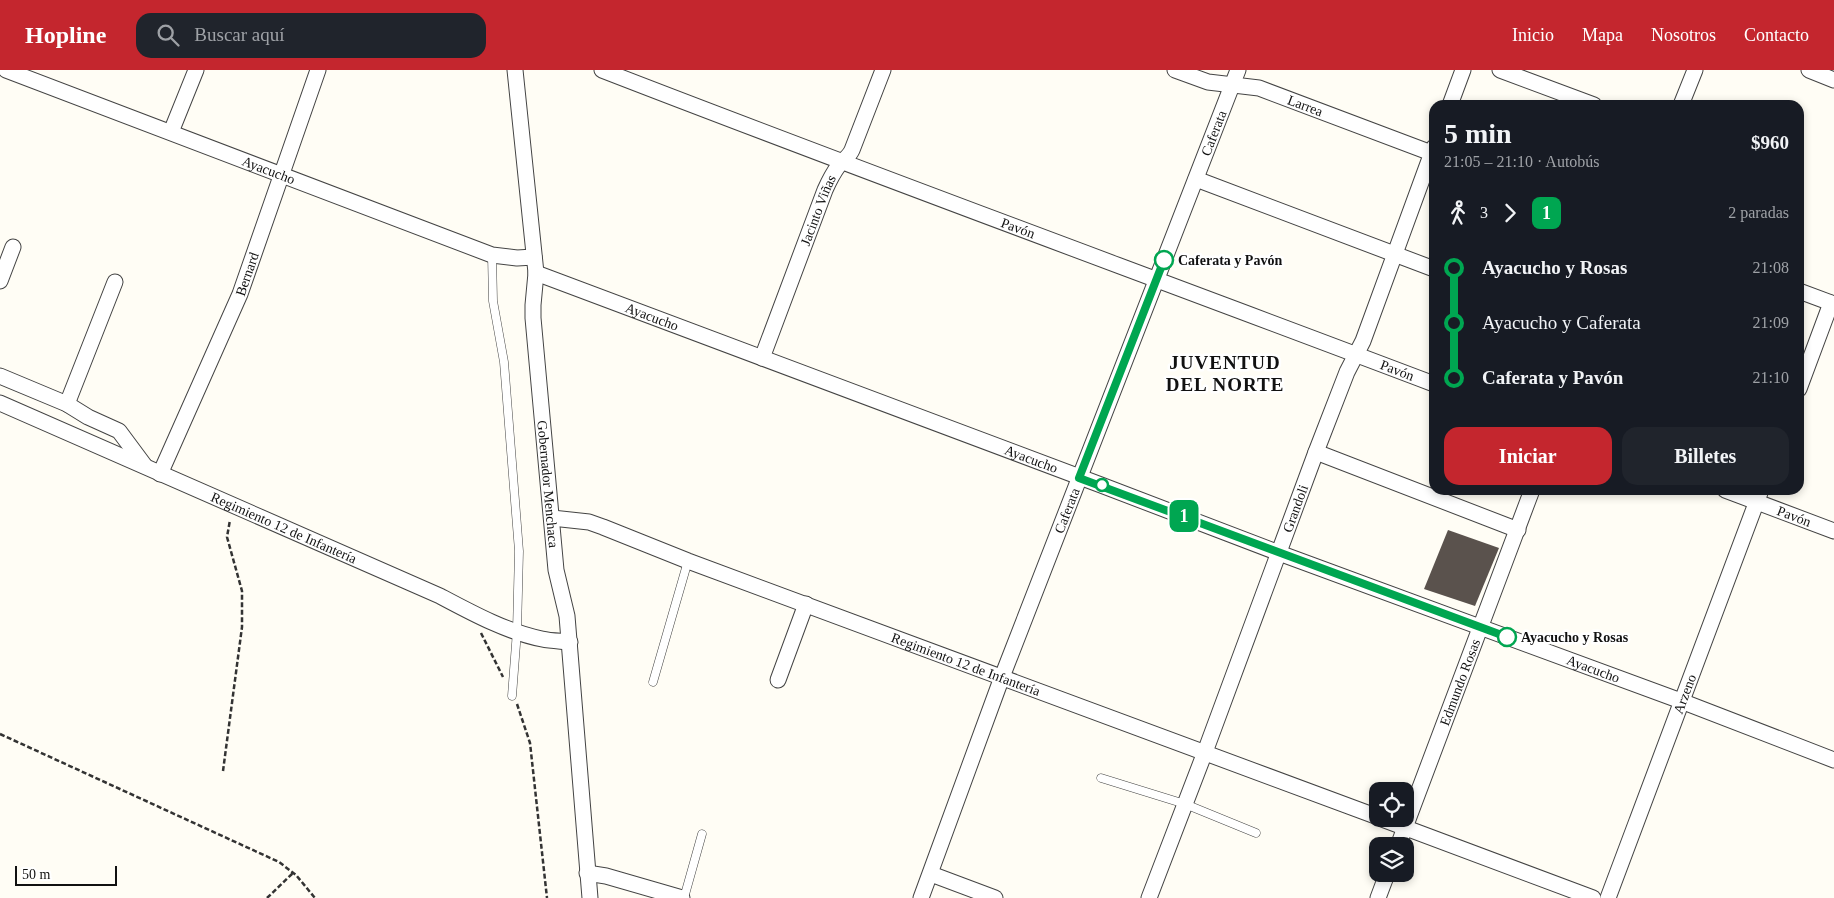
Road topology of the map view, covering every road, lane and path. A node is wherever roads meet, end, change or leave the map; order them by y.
1 (6, 70) edge
2 (196, 70) edge
3 (318, 70) edge
4 (515, 70) edge
5 (602, 70) edge
6 (883, 70) edge
7 (1175, 70) edge
8 (1238, 70) edge
9 (1463, 70) edge
10 (1500, 70) edge
11 (1694, 70) edge
12 (1809, 70) edge
13 (1834, 80) edge
14 (1233, 85) junction
15 (1452, 100) edge
16 (1581, 100) edge
17 (1683, 100) edge
18 (171, 132) junction
19 (1429, 150) edge
20 (1429, 162) edge
21 (841, 163) junction
22 (282, 174) junction
23 (1196, 179) junction
24 (13, 247) dead end
25 (1395, 254) junction
26 (492, 255) junction
27 (534, 257) junction
28 (1429, 267) edge
29 (536, 273) junction
30 (1156, 279) junction
31 (0, 281) edge
32 (115, 282) dead end
33 (1804, 293) edge
34 (1833, 304) edge
35 (1356, 354) junction
36 (762, 358) junction
37 (0, 376) edge
38 (1804, 377) edge
39 (1429, 382) edge
40 (0, 403) edge
41 (67, 404) junction
42 (1316, 452) junction
43 (145, 466) junction
44 (160, 474) junction
45 (1079, 478) junction
46 (1530, 495) edge
47 (1758, 496) edge
48 (233, 506) junction
49 (552, 518) junction
50 (1518, 530) junction
51 (1834, 531) edge
52 (1279, 553) junction
53 (688, 561) junction
54 (806, 604) junction
55 (470, 612) junction
56 (1481, 628) junction
57 (517, 631) junction
58 (570, 642) junction
59 (1002, 676) junction
60 (778, 680) dead end
61 (653, 682) dead end
62 (512, 696) junction
63 (1681, 701) junction
64 (0, 734) edge
65 (1205, 752) junction
66 (1834, 760) edge
67 (223, 771) dead end
68 (1101, 778) dead end
69 (1185, 804) junction
70 (1369, 814) edge
71 (1405, 828) junction
72 (1256, 833) dead end
73 (702, 834) dead end
74 (1402, 837) edge
75 (293, 873) junction
76 (587, 874) junction
77 (931, 874) junction
78 (1385, 882) edge
79 (267, 898) edge
80 (315, 898) edge
81 (547, 898) edge
82 (590, 898) edge
83 (683, 898) edge
84 (921, 898) edge
85 (995, 898) edge
86 (1149, 898) edge
87 (1378, 898) edge
88 (1593, 898) edge
89 (1608, 898) edge

1 - 18 street, Ayacucho
2 - 18 street
3 - 22 street, Bernard
4 - 27 street, Gobernador Menchaca
5 - 21 street, Pavón
6 - 21 street, Jacinto Viñas
7 - 14 street, Larrea
8 - 14 street, Caferata
9 - 15 street
10 - 16 street
11 - 17 street
12 - 13 street
14 - 19 street, Larrea
14 - 23 street, Caferata
18 - 22 street, Ayacucho
20 - 25 street, Grandoli
21 - 30 street, Pavón
21 - 36 street, Jacinto Viñas
22 - 26 street, Ayacucho
22 - 44 street, Bernard
23 - 25 street
23 - 30 street, Caferata
24 - 31 street
25 - 28 street
25 - 35 street, Grandoli
26 - 27 street, Ayacucho
26 - 57 lane
27 - 29 street, Gobernador Menchaca
29 - 36 street, Ayacucho
29 - 49 street, Gobernador Menchaca
30 - 35 street, Pavón
30 - 45 street, Caferata
32 - 41 street
33 - 34 street
34 - 38 street
35 - 39 street, Pavón
35 - 42 street, Grandoli
36 - 45 street, Ayacucho
37 - 41 street
40 - 43 street, Regimiento 12 de Infantería
41 - 43 street
42 - 50 street
42 - 52 street, Grandoli
43 - 44 street, Regimiento 12 de Infantería
44 - 48 street, Regimiento 12 de Infantería
45 - 52 street, Ayacucho
45 - 59 street, Caferata
46 - 50 street, Edmundo Rosas
47 - 51 street, Pavón
47 - 63 street, Arzeno
48 - 55 street, Regimiento 12 de Infantería
48 - 67 path
49 - 53 street, Regimiento 12 de Infantería
49 - 58 street, Gobernador Menchaca
50 - 56 street, Edmundo Rosas
52 - 56 street, Ayacucho
52 - 65 street, Grandoli
53 - 54 street, Regimiento 12 de Infantería
53 - 61 lane
54 - 59 street, Regimiento 12 de Infantería
54 - 60 street
55 - 57 street, Regimiento 12 de Infantería
55 - 62 path
56 - 63 street, Ayacucho
56 - 71 street, Edmundo Rosas
57 - 58 street, Regimiento 12 de Infantería
57 - 62 lane
58 - 76 street, Gobernador Menchaca
59 - 65 street, Regimiento 12 de Infantería
59 - 77 street, Caferata
62 - 81 path
63 - 66 street, Ayacucho
63 - 89 street, Arzeno
64 - 75 path
65 - 69 street, Grandoli
65 - 70 street, Regimiento 12 de Infantería
68 - 69 lane
69 - 72 lane
69 - 86 street, Grandoli
71 - 74 street, Edmundo Rosas
71 - 88 street
73 - 83 lane
75 - 79 path
75 - 80 path
76 - 82 street, Gobernador Menchaca
76 - 83 street
77 - 84 street, Caferata
77 - 85 street
78 - 87 street

